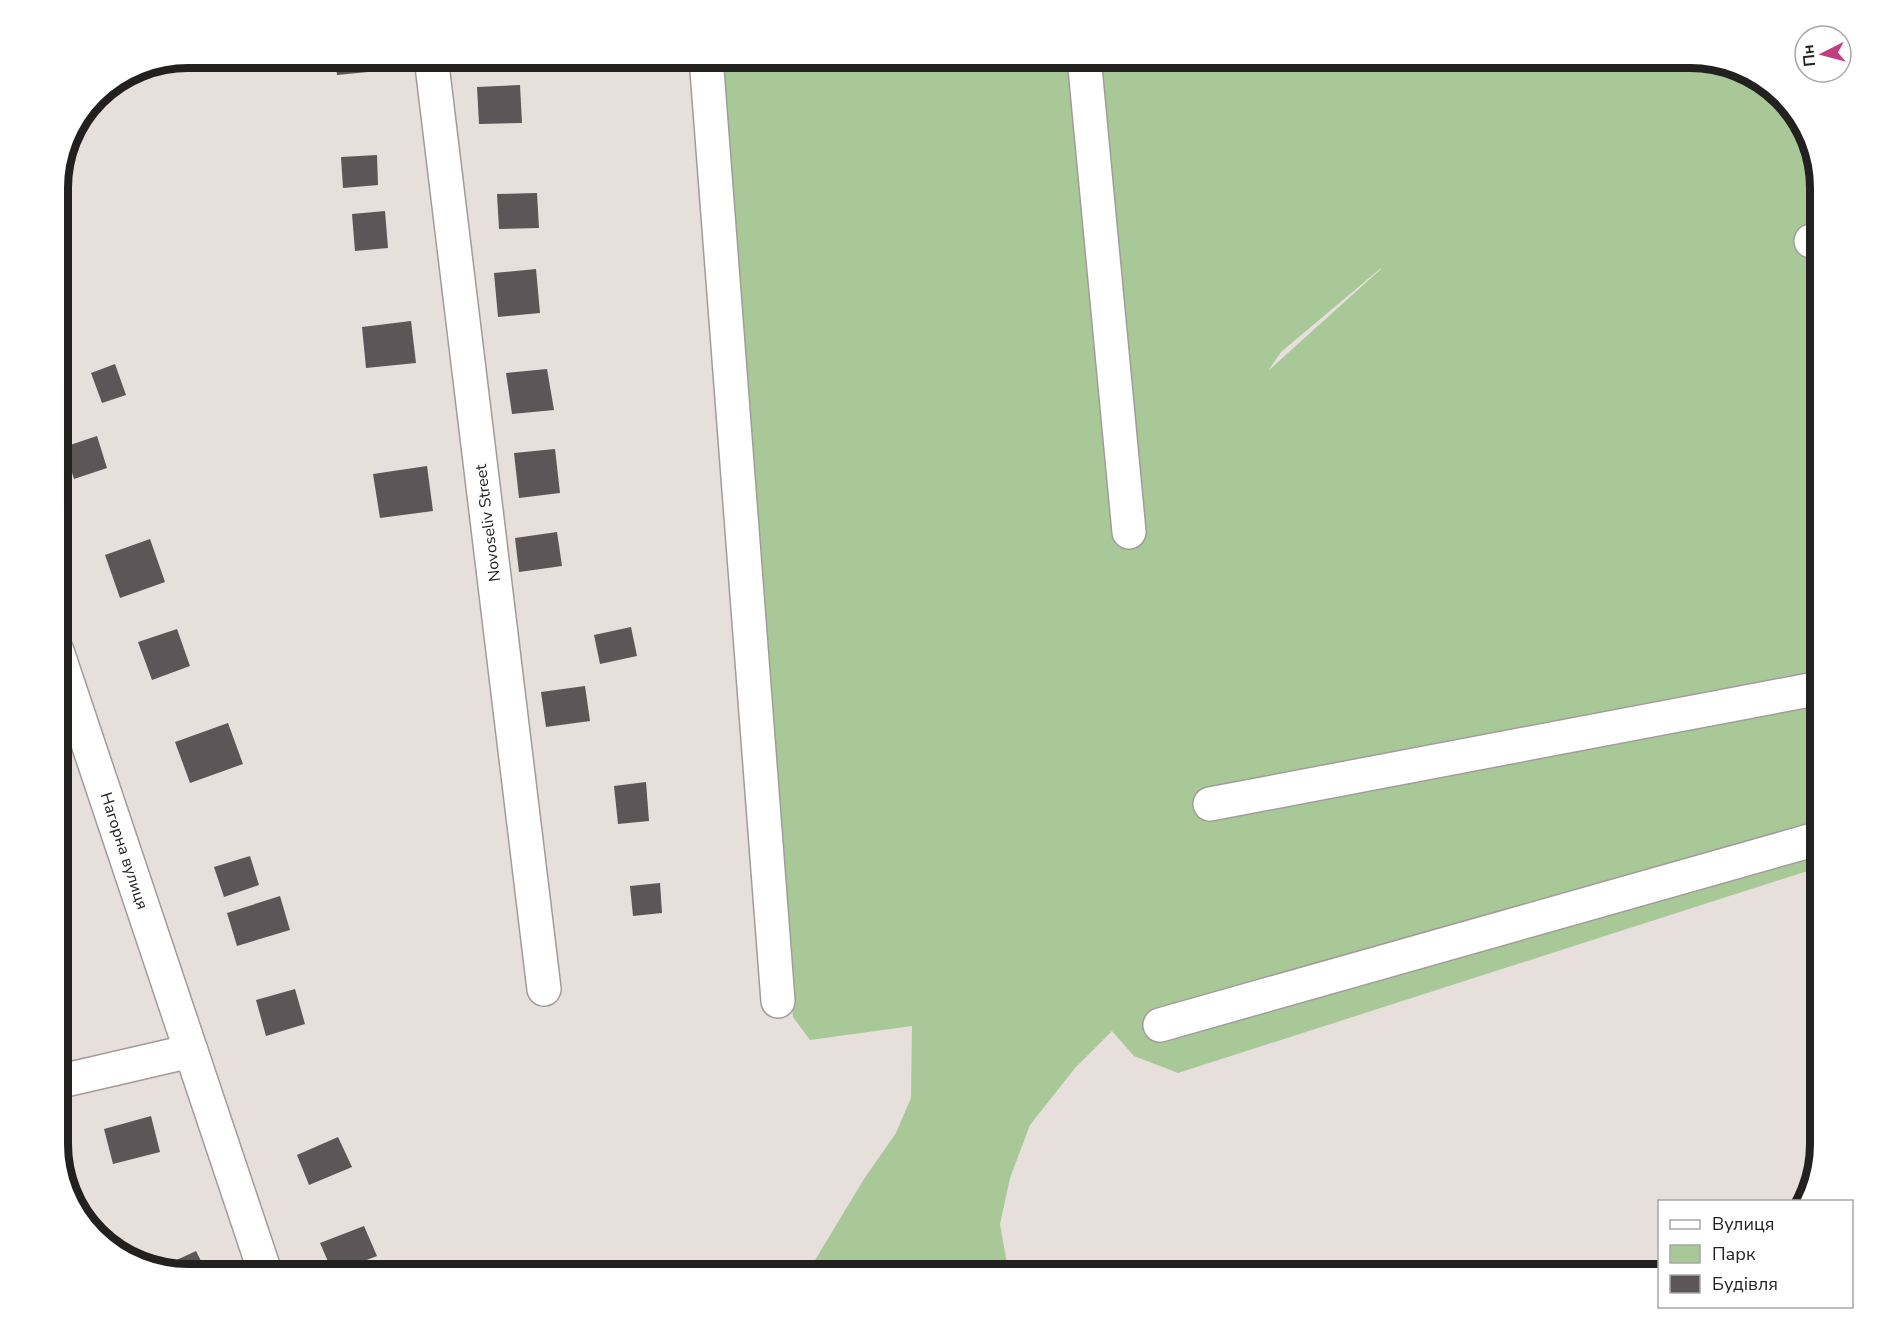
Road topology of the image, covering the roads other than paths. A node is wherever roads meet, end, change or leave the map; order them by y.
1 (432, 68) edge
2 (707, 68) edge
3 (1085, 68) edge
4 (1129, 532) dead end
5 (68, 684) edge
6 (1810, 690) edge
7 (1210, 804) dead end
8 (1810, 841) edge
9 (544, 989) dead end
10 (778, 1001) dead end
11 (1160, 1025) dead end
12 (191, 1051) junction
13 (68, 1079) edge
14 (262, 1264) edge

1 - 9 street, Novoseliv Street
2 - 10 street
3 - 4 street
5 - 12 street, Нагорна вулиця
6 - 7 street
8 - 11 street
12 - 13 street
12 - 14 street, Нагорна вулиця

